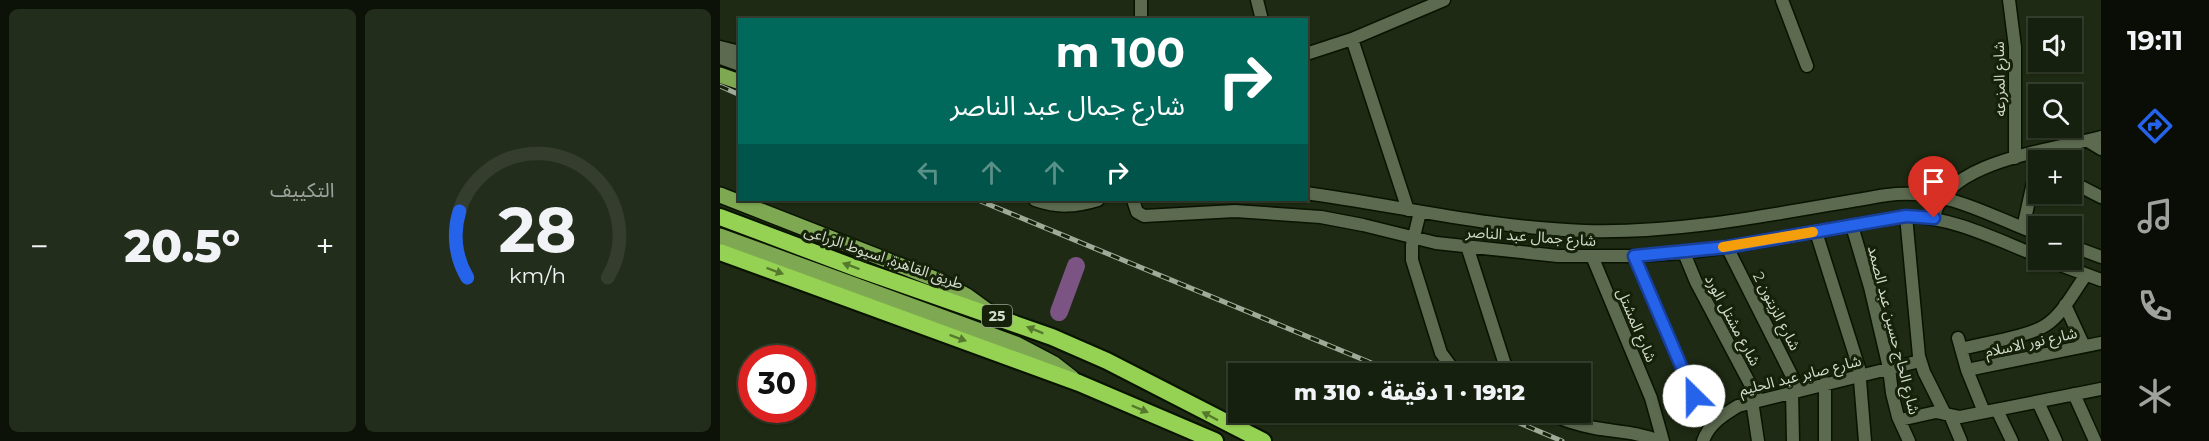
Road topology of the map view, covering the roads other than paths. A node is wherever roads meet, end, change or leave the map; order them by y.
1 (1141, 0) edge
2 (1257, 0) edge
3 (1444, 0) edge
4 (1782, 0) edge
5 (2009, 0) edge
6 (1141, 18) edge
7 (1262, 18) edge
8 (1352, 39) junction
9 (720, 46) edge
10 (738, 51) edge
11 (1308, 53) edge
12 (720, 58) edge
13 (738, 64) edge
14 (1807, 66) dead end
15 (722, 75) edge
16 (738, 81) edge
17 (2101, 137) edge
18 (2088, 141) junction
19 (2101, 149) edge
20 (2045, 150) edge
21 (2028, 154) edge
22 (2015, 158) junction
23 (2082, 187) edge
24 (1308, 189) edge
25 (720, 195) edge
26 (1943, 196) junction
27 (2101, 197) edge
28 (1039, 201) edge
29 (1091, 201) edge
30 (1132, 201) edge
31 (2029, 204) edge
32 (1234, 205) edge
33 (1414, 211) junction
34 (1906, 216) junction
35 (720, 217) edge
36 (1934, 218) junction
37 (1852, 226) junction
38 (2023, 228) junction
39 (2028, 230) edge
40 (1816, 232) junction
41 (720, 236) edge
42 (1413, 239) junction
43 (1467, 246) junction
44 (1727, 247) junction
45 (2082, 250) edge
46 (720, 252) edge
47 (2028, 252) edge
48 (1684, 253) junction
49 (1592, 256) junction
50 (1634, 256) junction
51 (2101, 257) edge
52 (2074, 270) edge
53 (2094, 278) edge
54 (2065, 305) junction
55 (991, 314) junction
56 (2101, 343) edge
57 (2084, 346) junction
58 (1920, 361) junction
59 (1449, 363) edge
60 (1504, 363) edge
61 (1889, 368) junction
62 (1967, 370) junction
63 (1860, 375) junction
64 (1079, 383) junction
65 (1825, 383) junction
66 (2101, 388) edge
67 (1796, 390) junction
68 (2074, 394) junction
69 (1694, 396) dead end
70 (1755, 400) junction
71 (2038, 402) junction
72 (1991, 411) junction
73 (1948, 415) junction
74 (1900, 420) junction
75 (1574, 423) edge
76 (1907, 440) edge
77 (1215, 441) edge
78 (1263, 441) edge
79 (1661, 441) edge
80 (1703, 441) edge
81 (1758, 441) edge
82 (1793, 441) edge
83 (1825, 441) edge
84 (1865, 441) edge
85 (1961, 441) edge
86 (2012, 441) edge
87 (2056, 441) edge
88 (2095, 441) edge

1 - 6 street
2 - 7 street
3 - 8 street
4 - 14 street
5 - 22 street, شارع المزرعه
8 - 11 street
8 - 33 street
9 - 10 street
12 - 13 street
15 - 16 main road
17 - 18 street
18 - 19 street
18 - 20 street
21 - 22 street
22 - 26 street
23 - 27 street
24 - 33 street, شارع جمال عبد الناصر
25 - 55 main road
26 - 33 street, شارع جمال عبد الناصر
26 - 36 street
26 - 38 street, شارع جمال عبد الناصر
28 - 29 street
30 - 32 street, شارع جمال عبد الناصر
31 - 38 street
32 - 42 street, شارع جمال عبد الناصر
33 - 42 street
34 - 36 street, شارع جمال عبد الناصر
34 - 37 street, شارع جمال عبد الناصر
34 - 58 street
55 -> 35 highway, طريق القاهرة, اسيوط الزراعى / 25
36 - 47 street, شارع جمال عبد الناصر
37 - 40 street, شارع جمال عبد الناصر
37 - 61 street, شارع الحاج حسين عبد الصمد
38 - 39 street, شارع جمال عبد الناصر
40 - 44 street, شارع جمال عبد الناصر
40 - 63 street
41 - 64 main road
42 - 43 street, شارع جمال عبد الناصر
42 - 59 street
43 - 49 street, شارع جمال عبد الناصر
43 - 60 street
44 - 48 street, شارع جمال عبد الناصر
44 - 67 street, شارع الزيتون 2
45 - 51 street
46 -> 64 highway, 25
48 - 50 street, شارع جمال عبد الناصر
48 - 70 street, شارع مشتل الورد
49 - 50 street, شارع جمال عبد الناصر
49 - 79 street, شارع المشتل
50 - 69 street
51 - 53 street
52 - 53 street
53 - 54 street
54 - 57 street
54 - 62 street
78 -> 55 highway, طريق القاهرة, اسيوط الزراعى / 25
56 - 57 street, شارع نور الاسلام
57 - 62 street, شارع نور الاسلام
58 - 61 street, شارع صابر عبد الحليم
58 - 73 street
61 - 63 street, شارع صابر عبد الحليم
61 - 74 street, شارع الحاج حسين عبد الصمد
62 - 72 street
63 - 65 street, شارع صابر عبد الحليم
63 - 84 street
64 -> 77 highway, 25
65 - 67 street, شارع صابر عبد الحليم
65 - 83 street
66 - 68 street
67 - 70 street, شارع صابر عبد الحليم
67 - 82 street
68 - 71 street
68 - 88 street
70 - 80 street, شارع صابر عبد الحليم
70 - 81 street, شارع مشتل الورد
71 - 72 street
71 - 87 street
72 - 73 street
72 - 86 street
73 - 74 street
73 - 85 street
74 - 76 street, شارع الحاج حسين عبد الصمد
75 - 79 street

